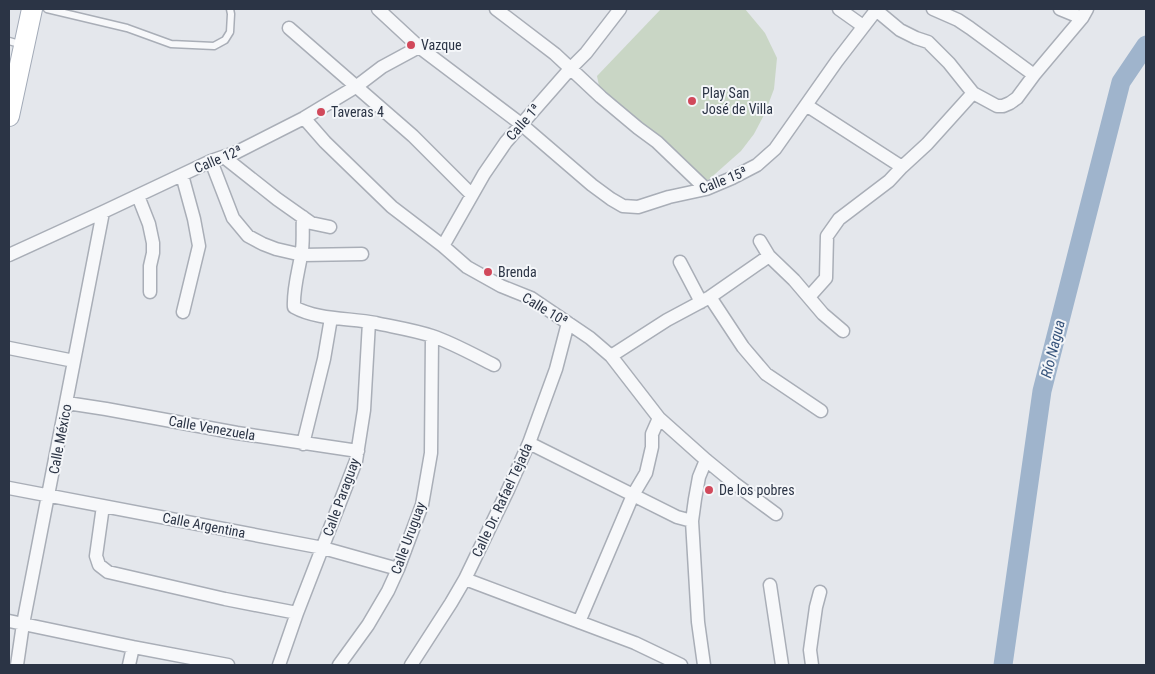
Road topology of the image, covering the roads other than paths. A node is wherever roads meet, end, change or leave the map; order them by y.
1 (32, 9) edge
2 (46, 9) edge
3 (84, 9) edge
4 (230, 9) edge
5 (378, 9) edge
6 (496, 9) edge
7 (620, 9) edge
8 (839, 9) edge
9 (877, 9) edge
10 (933, 9) edge
11 (1060, 9) edge
12 (65, 11) edge
13 (1084, 13) edge
14 (82, 18) junction
15 (863, 26) junction
16 (289, 28) dead end
17 (16, 43) edge
18 (419, 46) junction
19 (570, 69) junction
20 (1034, 75) junction
21 (357, 86) junction
22 (973, 93) junction
23 (806, 106) junction
24 (9, 116) edge
25 (304, 118) junction
26 (521, 124) junction
27 (224, 156) junction
28 (211, 161) junction
29 (902, 167) junction
30 (182, 175) junction
31 (706, 189) junction
32 (472, 194) junction
33 (138, 196) junction
34 (103, 212) junction
35 (303, 217) junction
36 (330, 227) dead end
37 (760, 241) dead end
38 (442, 246) junction
39 (362, 254) dead end
40 (9, 255) edge
41 (302, 255) junction
42 (769, 256) junction
43 (680, 262) dead end
44 (150, 292) dead end
45 (809, 297) junction
46 (706, 299) junction
47 (182, 312) dead end
48 (331, 318) junction
49 (369, 322) junction
50 (568, 323) junction
51 (844, 331) dead end
52 (432, 336) junction
53 (9, 348) edge
54 (611, 356) junction
55 (74, 360) junction
56 (494, 365) dead end
57 (67, 403) junction
58 (822, 411) dead end
59 (659, 418) junction
60 (529, 443) junction
61 (303, 444) junction
62 (358, 451) junction
63 (706, 460) junction
64 (9, 488) edge
65 (49, 495) junction
66 (633, 495) junction
67 (104, 506) junction
68 (776, 514) dead end
69 (692, 522) junction
70 (323, 548) junction
71 (398, 569) junction
72 (465, 578) junction
73 (770, 585) dead end
74 (820, 592) dead end
75 (297, 613) junction
76 (9, 622) edge
77 (579, 622) junction
78 (24, 624) junction
79 (133, 647) junction
80 (17, 665) edge
81 (129, 665) edge
82 (224, 665) edge
83 (228, 665) edge
84 (280, 665) edge
85 (339, 665) edge
86 (411, 665) edge
87 (681, 665) edge
88 (704, 665) edge
89 (782, 665) edge
90 (812, 665) edge

1 - 17 main road
2 - 12 lane
3 - 14 lane
4 - 14 lane
5 - 18 street, Calle 15ª
6 - 19 street
7 - 19 street, Calle 1ª
8 - 15 street
9 - 15 street, Calle 15ª
9 - 22 street
10 - 20 street
11 - 13 street
12 - 14 lane
13 - 20 street
15 - 23 street, Calle 15ª
16 - 21 street
17 - 24 main road
18 - 21 street, Calle 12ª
18 - 26 street, Calle 15ª
19 - 26 street, Calle 1ª
19 - 31 street
20 - 22 street
21 - 25 street, Calle 12ª
21 - 32 street
22 - 29 street
23 - 29 street
23 - 31 street, Calle 15ª
25 - 27 street, Calle 12ª
25 - 38 street, Calle 10ª
26 - 31 street, Calle 15ª
26 - 32 street, Calle 1ª
27 - 28 street, Calle 12ª
27 - 35 street
28 - 30 street, Calle 12ª
28 - 41 street
29 - 45 street
30 - 33 street, Calle 12ª
30 - 47 street
32 - 38 street, Calle 1ª
33 - 34 street, Calle 12ª
33 - 44 street
34 - 40 street, Calle 12ª
34 - 55 street, Calle México
35 - 36 street
35 - 41 street
37 - 42 street
38 - 50 street, Calle 10ª
39 - 41 street
41 - 48 street
42 - 45 street
42 - 46 street
43 - 46 street
45 - 51 street
46 - 54 street
46 - 58 street
48 - 49 street
48 - 61 street
49 - 52 street
49 - 62 street, Calle Paraguay
50 - 54 street, Calle 10ª
50 - 60 street, Calle Dr. Rafael Tejada
52 - 56 street
52 - 71 street, Calle Uruguay
53 - 55 street
54 - 59 street, Calle 10ª
55 - 57 street, Calle México
57 - 61 street, Calle Venezuela
57 - 65 street, Calle México
59 - 63 street, Calle 10ª
59 - 66 street
60 - 66 street
60 - 72 street, Calle Dr. Rafael Tejada
61 - 62 street, Calle Venezuela
62 - 70 street, Calle Paraguay
63 - 68 street, Calle 10ª
63 - 69 street
64 - 65 street, Calle Argentina
65 - 67 street, Calle Argentina
65 - 78 street, Calle México
66 - 69 street
66 - 77 street
67 - 70 street, Calle Argentina
67 - 75 street
69 - 88 street
70 - 71 street, Calle Argentina
70 - 75 street, Calle Paraguay
71 - 85 street, Calle Uruguay
72 - 77 street
72 - 86 street, Calle Dr. Rafael Tejada
73 - 89 street
74 - 90 street
75 - 84 street, Calle Paraguay
76 - 78 street
77 - 87 street
78 - 79 street
78 - 80 street, Calle México
79 - 81 street
79 - 82 street
82 - 83 street

